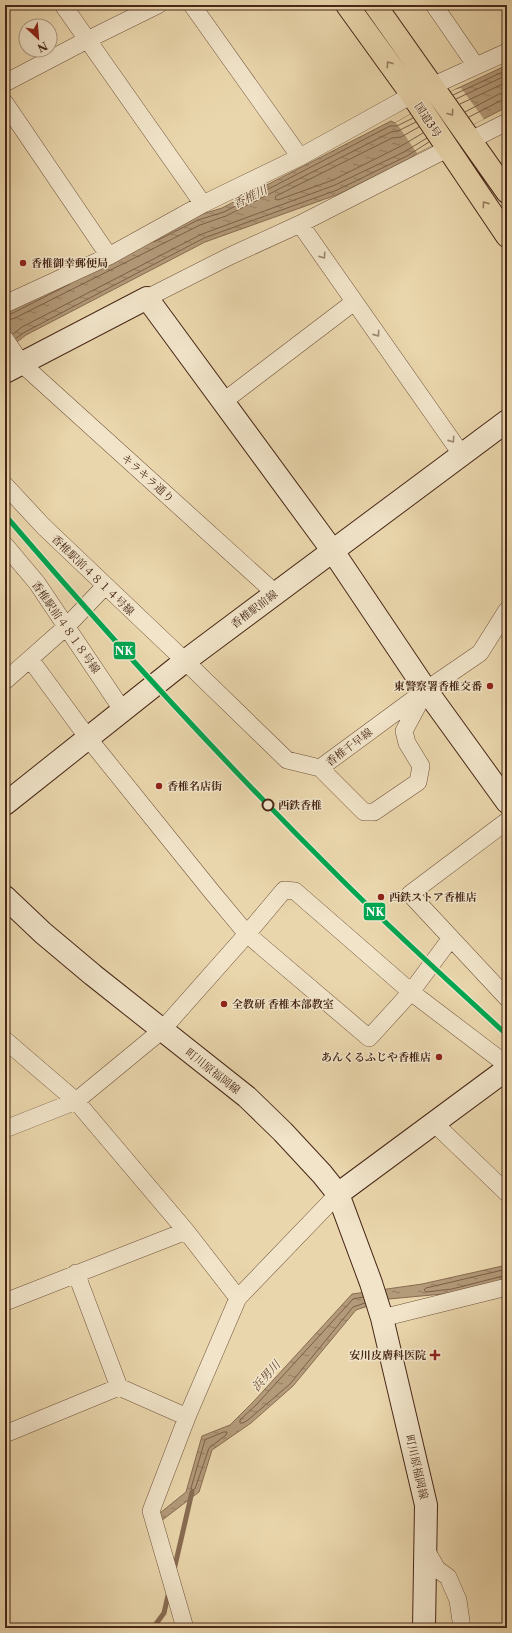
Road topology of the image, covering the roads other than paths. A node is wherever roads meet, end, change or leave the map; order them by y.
1 (63, 5) edge
2 (158, 5) edge
3 (192, 5) edge
4 (347, 5) edge
5 (375, 5) edge
6 (434, 5) edge
7 (87, 40) junction
8 (507, 52) edge
9 (476, 66) junction
10 (5, 84) edge
11 (432, 86) junction
12 (412, 95) junction
13 (5, 103) edge
14 (507, 122) edge
15 (471, 140) junction
16 (447, 149) junction
17 (300, 157) junction
18 (507, 192) edge
19 (203, 204) junction
20 (300, 224) junction
21 (507, 236) edge
22 (109, 256) junction
23 (147, 298) junction
24 (354, 302) junction
25 (5, 304) edge
26 (10, 355) edge
27 (224, 401) junction
28 (507, 421) edge
29 (462, 455) junction
30 (5, 485) edge
31 (5, 545) edge
32 (332, 550) junction
33 (105, 586) junction
34 (275, 593) junction
35 (507, 610) edge
36 (67, 626) junction
37 (30, 659) junction
38 (185, 661) junction
39 (5, 681) edge
40 (426, 690) junction
41 (123, 711) junction
42 (88, 738) junction
43 (320, 768) junction
44 (507, 802) edge
45 (5, 804) edge
46 (507, 821) edge
47 (5, 897) edge
48 (247, 934) junction
49 (451, 938) junction
50 (411, 992) junction
51 (507, 998) edge
52 (161, 1031) junction
53 (5, 1040) edge
54 (507, 1065) edge
55 (507, 1069) edge
56 (76, 1101) junction
57 (434, 1123) junction
58 (5, 1129) edge
59 (507, 1193) edge
60 (338, 1194) junction
61 (186, 1230) junction
62 (76, 1273) junction
63 (507, 1287) edge
64 (238, 1298) junction
65 (5, 1302) edge
66 (381, 1314) junction
67 (120, 1387) junction
68 (187, 1417) junction
69 (5, 1434) edge
70 (426, 1550) junction
71 (185, 1628) edge
72 (424, 1628) edge
73 (462, 1628) edge

1 - 7 street
2 - 7 street
3 - 17 street
12 -> 4 highway, 国道3号
5 - 11 highway, 国道3号
6 - 9 street
7 - 10 street
7 - 19 street
8 - 9 street
9 - 11 street
11 -> 15 highway, 国道3号
12 - 16 highway, 国道3号
12 - 17 street
13 - 22 street
14 - 15 street
15 - 18 highway, 国道3号
16 - 20 street
21 -> 16 highway, 国道3号
17 - 19 street
19 - 22 street
20 - 23 street
20 -> 24 street
22 - 25 street
23 - 26 main road
23 - 27 main road
24 - 27 street
24 -> 29 street
26 - 34 street, キラキラ通り
27 - 32 main road
28 - 29 main road, 香椎駅前線
29 - 32 main road, 香椎駅前線
30 - 33 street, 香椎駅前４８１４号線
31 - 36 street, 香椎駅前４８１８号線
32 - 34 main road, 香椎駅前線
32 - 40 main road
33 - 36 street
33 - 38 street, 香椎駅前４８１４号線
34 - 38 main road, 香椎駅前線
35 - 40 street
36 - 37 street
36 - 41 street, 香椎駅前４８１８号線
37 - 39 street
37 - 42 street
38 - 41 main road, 香椎駅前線
38 - 43 street, 香椎駅前４８１４号線
40 - 43 street, 香椎千早線
40 - 43 street, 香椎千早線
40 - 44 main road
41 - 42 main road, 香椎駅前線
42 - 45 main road, 香椎駅前線
42 - 48 street
46 - 49 street
47 - 52 main road, 町川原福岡線
48 - 50 street
48 - 50 street
48 - 52 street
49 - 50 street
49 - 51 street
50 - 54 street
52 - 56 street
52 - 60 main road, 町川原福岡線
53 - 56 street
55 - 57 main road
56 - 58 street
56 - 61 street
57 - 59 street
57 - 60 main road
60 - 64 street
60 - 66 main road, 町川原福岡線
61 - 62 street
61 - 64 street
62 - 65 street
62 - 67 street
63 - 66 street
64 - 68 street
66 - 70 main road, 町川原福岡線
67 - 68 street
67 - 69 street
68 - 71 street
70 - 72 main road, 町川原福岡線
70 - 73 street

